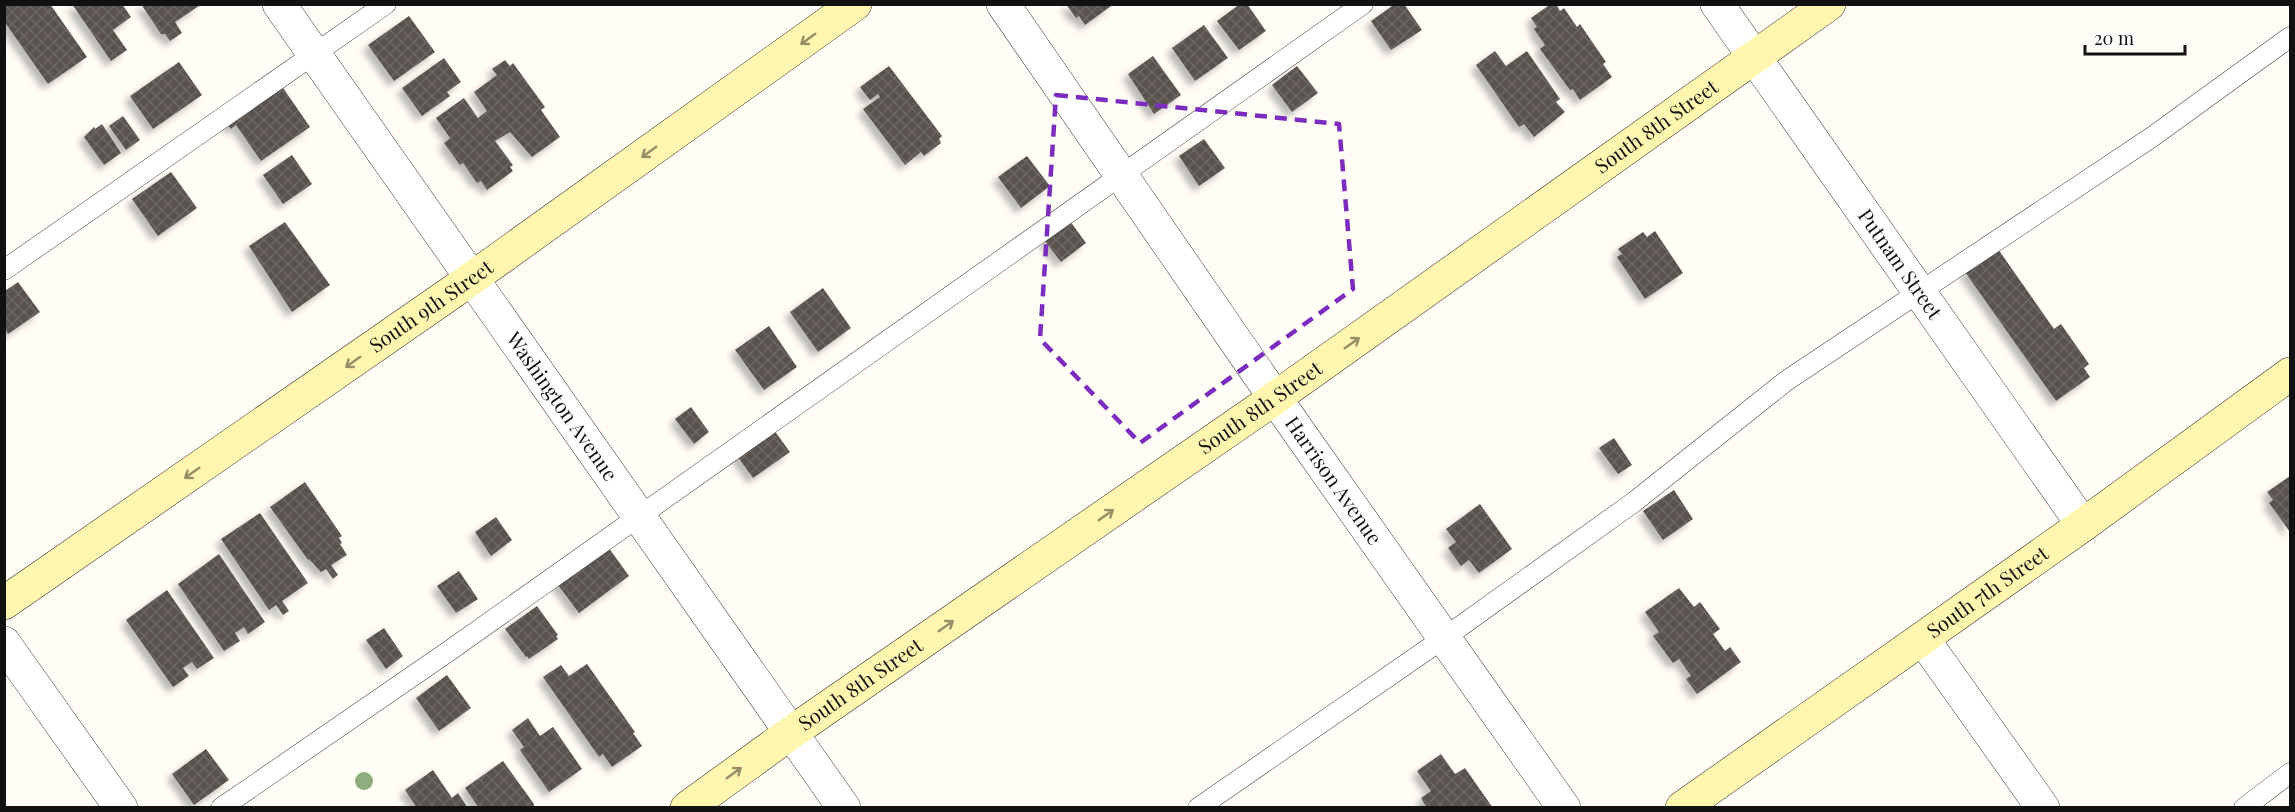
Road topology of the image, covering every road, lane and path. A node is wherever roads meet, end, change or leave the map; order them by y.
1 (279, 4) edge
2 (386, 4) edge
3 (855, 4) edge
4 (1003, 4) edge
5 (1363, 4) edge
6 (1717, 4) edge
7 (1829, 4) edge
8 (2290, 37) edge
9 (315, 56) junction
10 (1754, 58) junction
11 (1120, 176) junction
12 (4, 270) edge
13 (471, 279) junction
14 (1920, 293) junction
15 (2290, 374) edge
16 (1275, 398) junction
17 (639, 516) junction
18 (2084, 525) junction
19 (4, 603) edge
20 (1444, 638) junction
21 (1923, 639) junction
22 (4, 643) edge
23 (792, 732) junction
24 (2290, 773) edge
25 (121, 807) edge
26 (221, 807) edge
27 (687, 807) edge
28 (844, 807) edge
29 (1198, 807) edge
30 (1563, 807) edge
31 (1682, 807) edge
32 (2043, 807) edge
33 (2244, 807) edge

1 - 9 street, Washington Avenue
2 - 9 lane
3 -> 13 street, South 9th Street
4 - 11 street, Harrison Avenue
5 - 11 lane
6 - 10 street, Putnam Street
7 - 10 street, South 8th Street
8 - 14 lane
9 - 12 lane
9 - 13 street, Washington Avenue
10 - 14 street, Putnam Street
16 -> 10 street, South 8th Street
11 - 16 street, Harrison Avenue
11 - 17 lane
13 - 17 street, Washington Avenue
13 -> 19 street, South 9th Street
14 - 18 street, Putnam Street
14 - 20 lane
15 - 18 street, South 7th Street
16 - 20 street, Harrison Avenue
23 -> 16 street, South 8th Street
17 - 23 street, Washington Avenue
17 - 26 lane
18 - 21 street, South 7th Street
20 - 29 lane
20 - 30 street, Harrison Avenue
21 - 31 street, South 7th Street
21 - 32 street
22 - 25 street
27 -> 23 street, South 8th Street
23 - 28 street, Washington Avenue
24 - 33 lane

